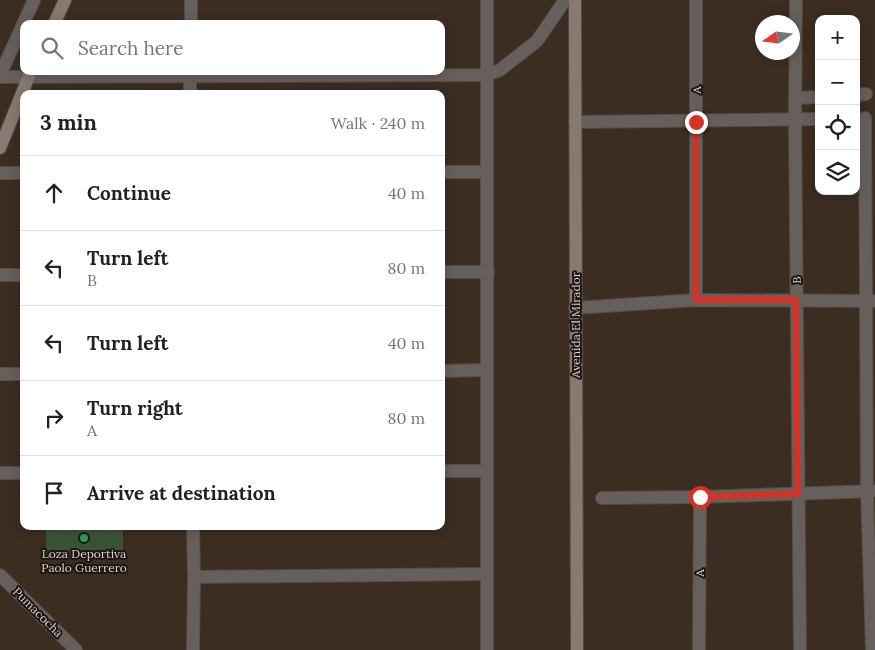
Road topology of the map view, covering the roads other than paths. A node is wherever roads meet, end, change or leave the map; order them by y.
1 (34, 0) edge
2 (65, 0) edge
3 (191, 0) edge
4 (487, 0) edge
5 (565, 0) edge
6 (575, 0) edge
7 (696, 0) edge
8 (796, 0) edge
9 (25, 20) edge
10 (56, 20) edge
11 (191, 20) edge
12 (20, 31) edge
13 (20, 75) edge
14 (30, 75) edge
15 (190, 75) edge
16 (445, 75) edge
17 (487, 75) junction
18 (0, 76) edge
19 (24, 90) edge
20 (190, 90) edge
21 (815, 97) edge
22 (795, 98) junction
23 (20, 99) edge
24 (865, 118) edge
25 (815, 119) edge
26 (795, 120) junction
27 (575, 122) junction
28 (696, 122) junction
29 (0, 148) edge
30 (445, 172) edge
31 (487, 172) junction
32 (0, 173) edge
33 (20, 173) edge
34 (445, 272) edge
35 (488, 272) junction
36 (0, 275) edge
37 (20, 275) edge
38 (696, 300) junction
39 (796, 300) junction
40 (870, 301) edge
41 (575, 308) junction
42 (486, 370) junction
43 (445, 371) edge
44 (0, 374) edge
45 (20, 374) edge
46 (445, 471) edge
47 (487, 471) junction
48 (0, 473) edge
49 (20, 473) edge
50 (871, 491) edge
51 (798, 494) junction
52 (700, 497) junction
53 (602, 498) dead end
54 (193, 530) edge
55 (486, 574) junction
56 (0, 575) edge
57 (194, 577) junction
58 (76, 650) edge
59 (193, 650) edge
60 (487, 650) edge
61 (577, 650) edge
62 (699, 650) edge
63 (800, 650) edge
64 (872, 650) edge

1 - 9 street
2 - 10 street
3 - 11 street
4 - 17 street
5 - 17 street
6 - 27 street, Avenida El Mirador
7 - 28 street, A
8 - 22 street, B
12 - 18 street
13 - 18 street
14 - 19 street
15 - 20 street
16 - 17 street
17 - 31 street
21 - 22 street
22 - 26 street, B
23 - 29 street
24 - 40 street
25 - 26 street
26 - 28 street
26 - 39 street, B
27 - 28 street
27 - 41 street, Avenida El Mirador
28 - 38 street, A
30 - 31 street
31 - 35 street
32 - 33 street
34 - 35 street
35 - 42 street
36 - 37 street
38 - 39 street
38 - 41 street
39 - 40 street
39 - 51 street, B
40 - 50 street
41 - 61 street, Avenida El Mirador
42 - 43 street
42 - 47 street
44 - 45 street
46 - 47 street
47 - 55 street
48 - 49 street
50 - 51 street
50 - 64 street
51 - 52 street
51 - 63 street, B
52 - 53 street
52 - 62 street, A
54 - 57 street
55 - 57 street
55 - 60 street
56 - 58 street, Pumacocha
57 - 59 street

